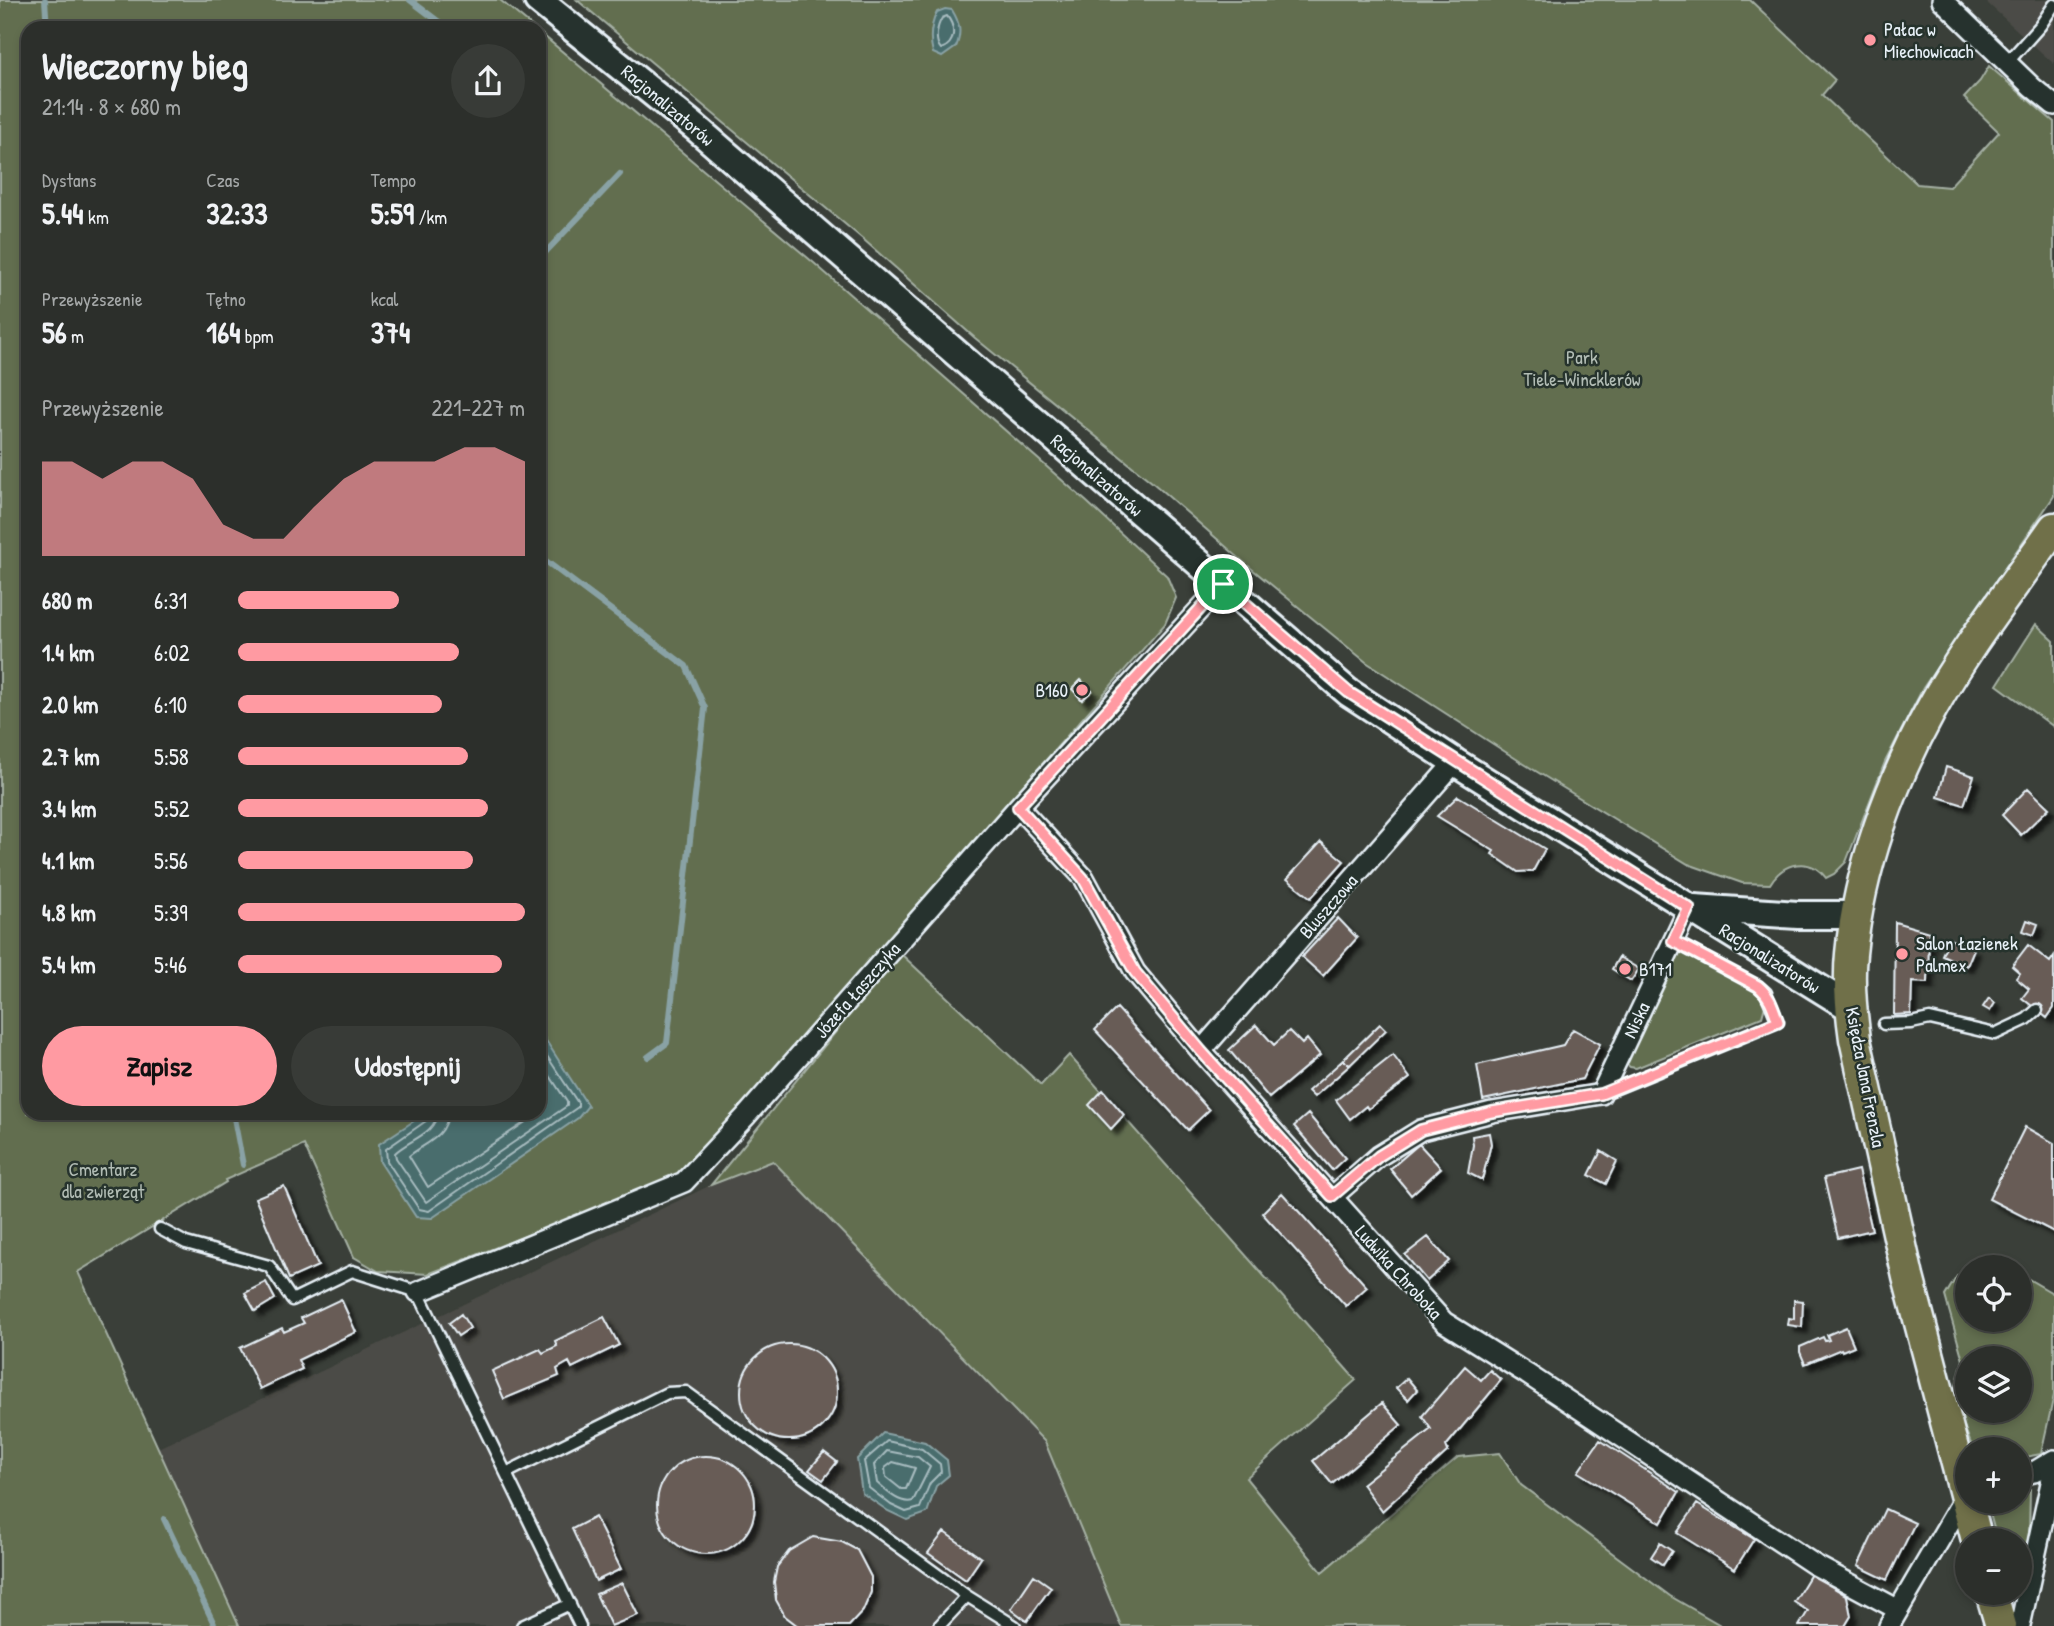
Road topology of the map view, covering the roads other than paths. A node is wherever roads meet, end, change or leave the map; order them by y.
1 (538, 0) edge
2 (1942, 0) edge
3 (2054, 5) edge
4 (2007, 63) junction
5 (2054, 105) edge
6 (2053, 532) edge
7 (1223, 584) junction
8 (1455, 762) junction
9 (1018, 807) junction
10 (1689, 908) junction
11 (1856, 915) junction
12 (1673, 941) junction
13 (1851, 1008) junction
14 (2037, 1010) dead end
15 (1884, 1024) dead end
16 (1201, 1051) junction
17 (1601, 1094) junction
18 (1332, 1196) junction
19 (160, 1229) dead end
20 (418, 1292) junction
21 (1955, 1452) edge
22 (2054, 1460) edge
23 (2054, 1469) edge
24 (2032, 1472) edge
25 (506, 1473) junction
26 (1955, 1512) edge
27 (967, 1596) junction
28 (569, 1604) junction
29 (1995, 1605) edge
30 (1893, 1618) edge
31 (522, 1626) edge
32 (580, 1626) edge
33 (939, 1626) edge
34 (1015, 1626) edge
35 (2000, 1626) edge
36 (2020, 1626) edge

1 - 7 street, Racjonalizatorów
2 - 4 street
3 - 4 lane
4 - 5 street
6 - 11 main road, Księdza Jana Frenzla
7 - 8 street, Racjonalizatorów
7 - 9 street, Józefa Łaszczyka
8 - 10 street, Racjonalizatorów
8 - 16 street, Bluszczowa
9 - 16 street, Ludwika Chroboka
9 - 20 street, Józefa Łaszczyka
10 - 11 street, Racjonalizatorów
10 - 12 street, Niska
10 - 13 street, Racjonalizatorów
11 - 13 main road, Księdza Jana Frenzla
12 - 17 street, Niska
12 - 17 lane
13 - 21 main road, Księdza Jana Frenzla
14 - 15 lane
16 - 18 street, Ludwika Chroboka
17 - 18 street
18 - 30 street, Ludwika Chroboka
19 - 20 lane
20 - 25 lane
22 - 24 street
23 - 36 street
25 - 27 lane
25 - 28 lane
26 - 30 street
27 - 33 lane
27 - 34 lane
28 - 31 lane
28 - 32 lane
29 - 35 main road

